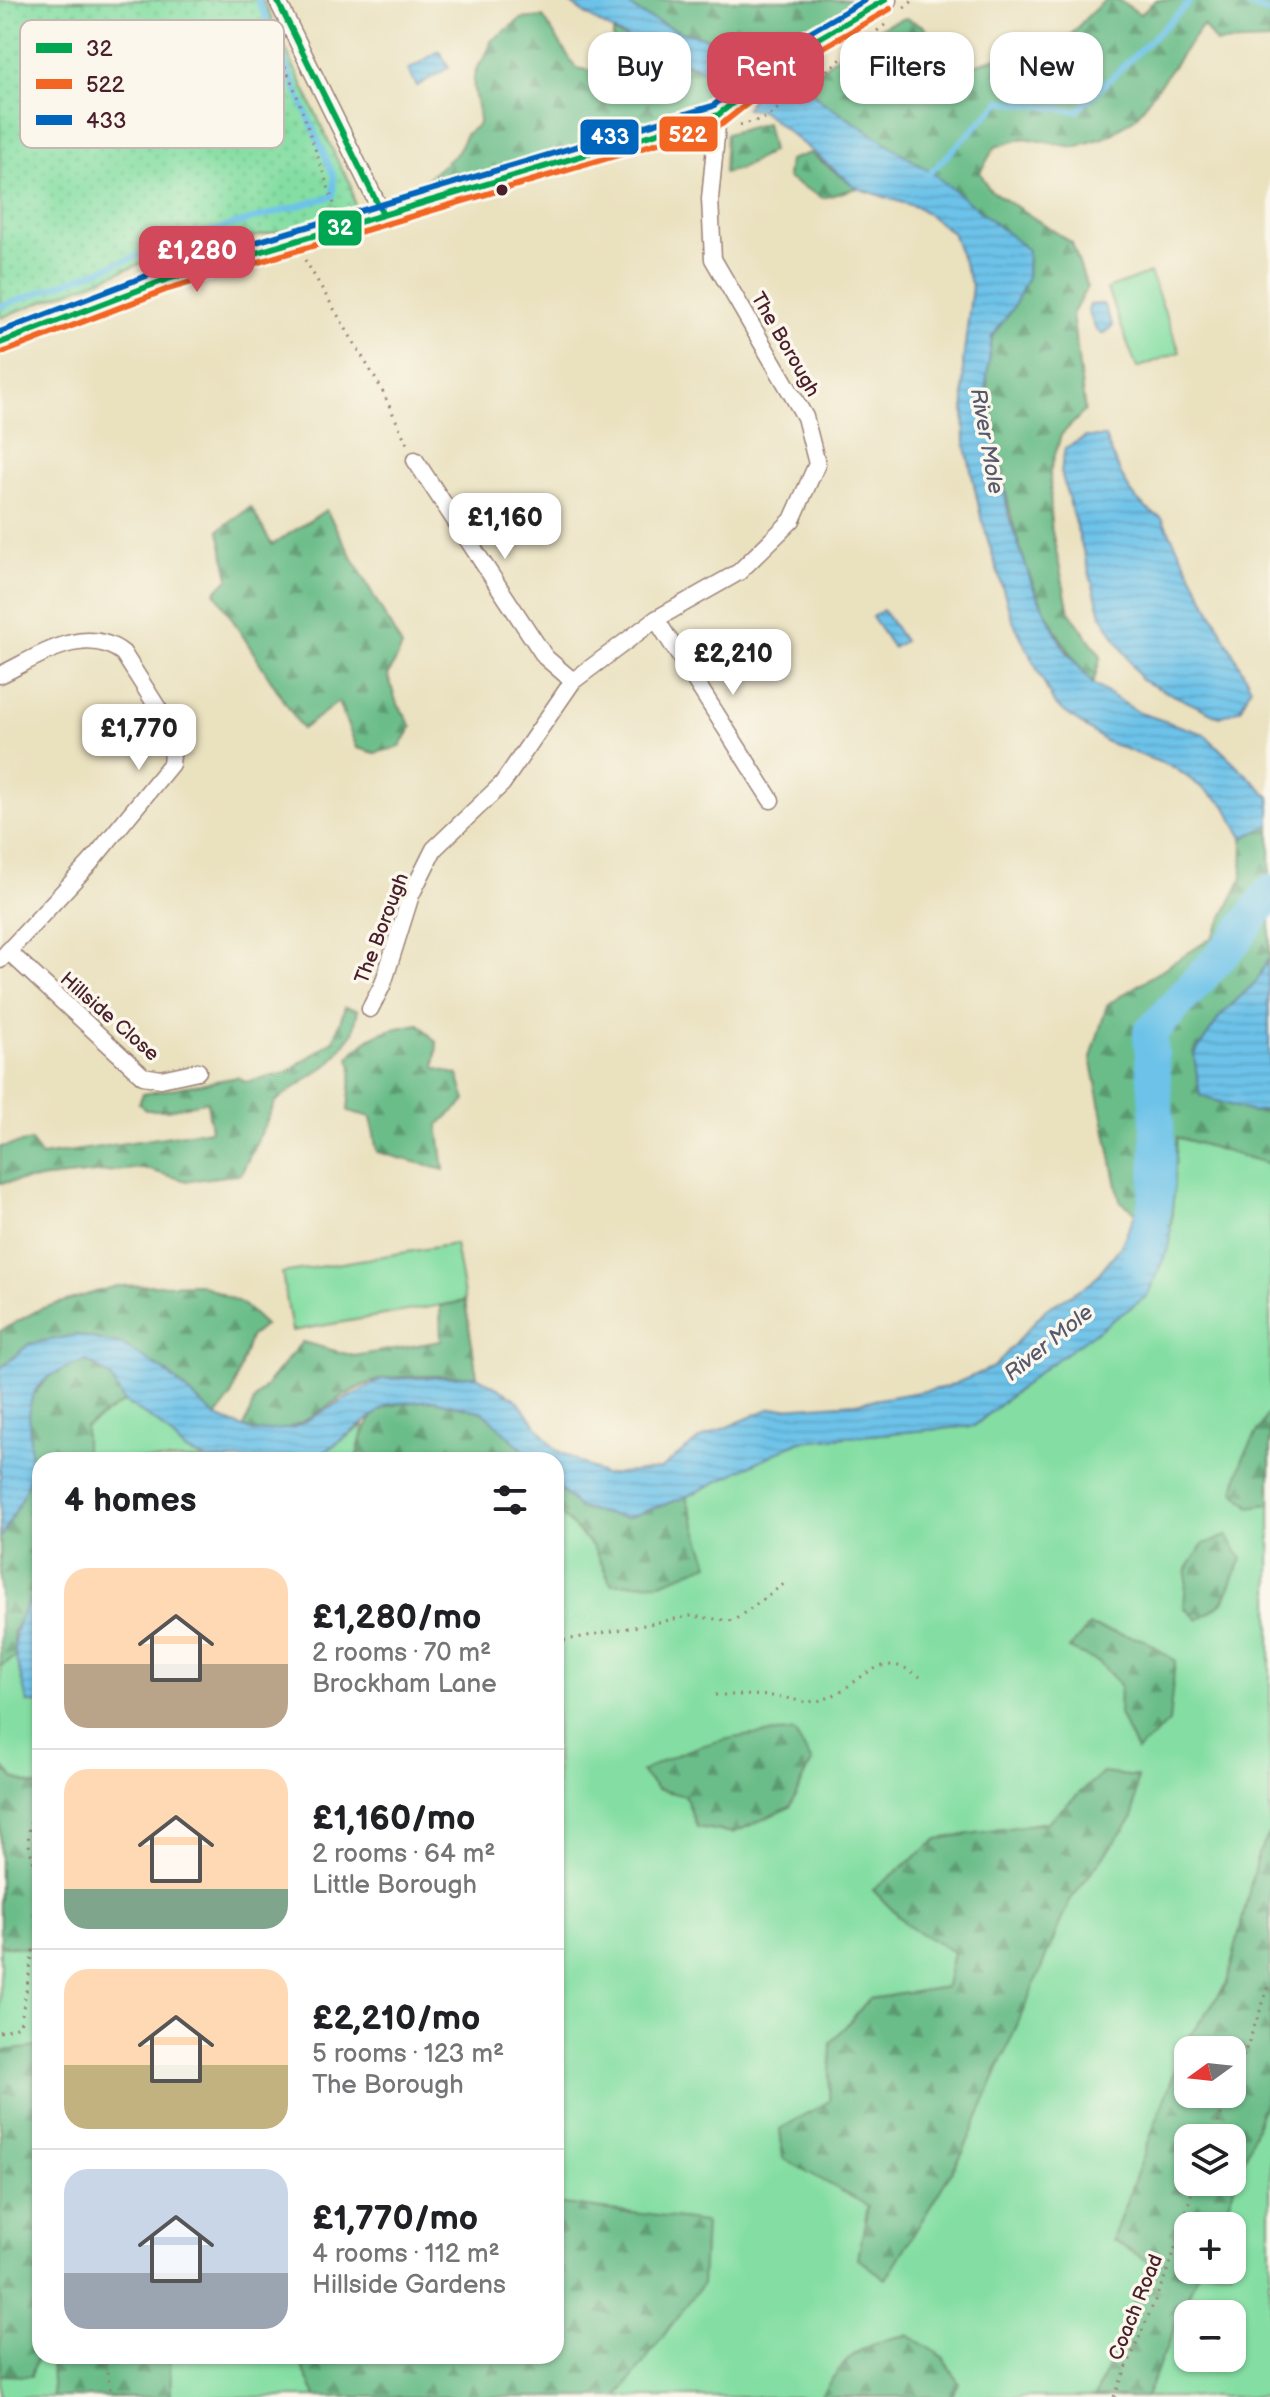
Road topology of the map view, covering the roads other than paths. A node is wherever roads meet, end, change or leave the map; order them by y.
1 (277, 0) edge
2 (885, 0) edge
3 (722, 112) junction
4 (382, 213) junction
5 (0, 343) edge
6 (415, 460) road end
7 (656, 619) junction
8 (0, 675) edge
9 (573, 681) junction
10 (771, 800) dead end
11 (4, 955) edge
12 (370, 1009) dead end
13 (198, 1071) dead end

1 - 4 street
2 - 3 street
3 - 4 street
3 - 7 street, The Borough
4 - 5 street
6 - 9 street
7 - 9 street, The Borough
7 - 10 street
8 - 11 street
9 - 12 street, The Borough
11 - 13 street, Hillside Close

